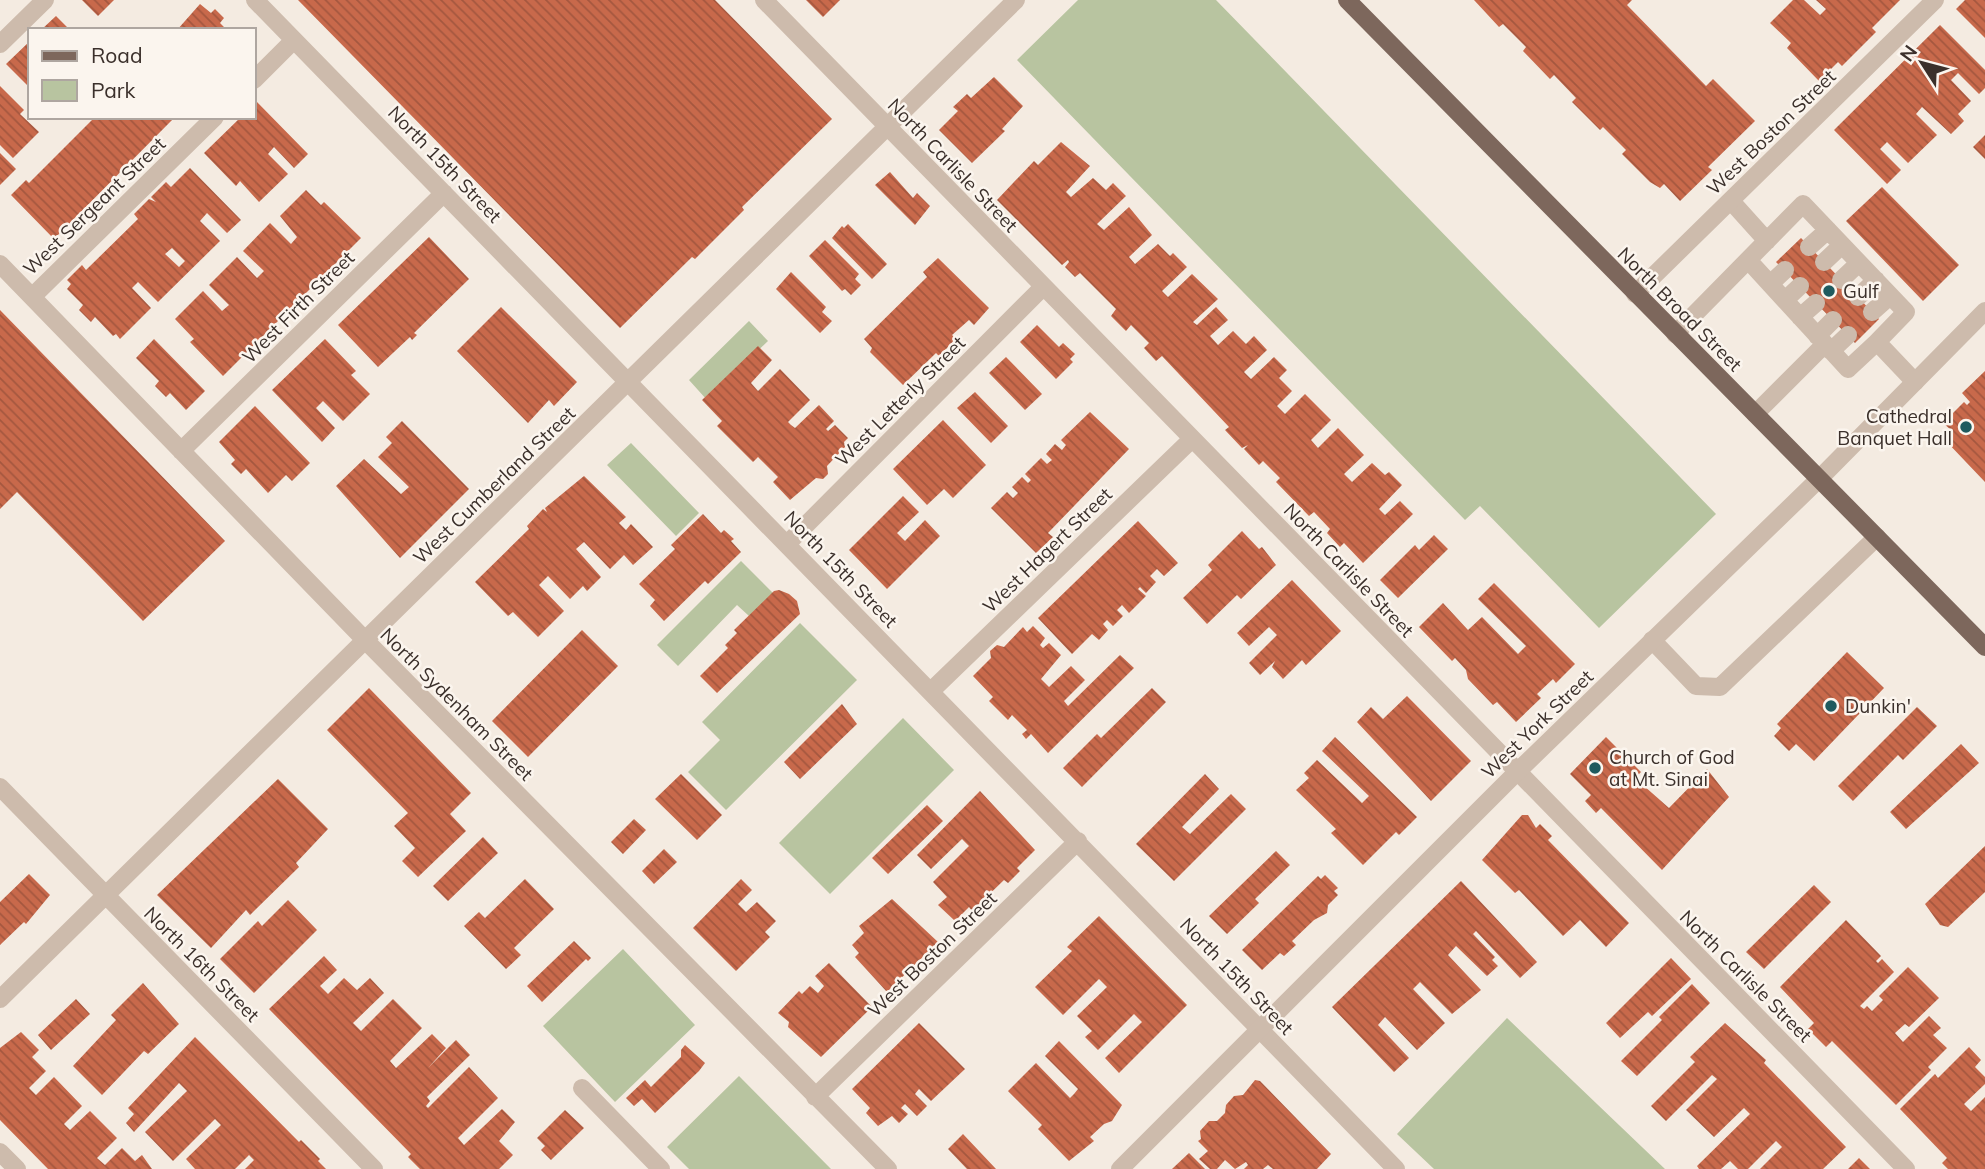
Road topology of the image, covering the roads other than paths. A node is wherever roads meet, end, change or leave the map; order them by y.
1 (46, 0) edge
2 (255, 0) edge
3 (764, 0) edge
4 (1016, 0) edge
5 (1347, 0) edge
6 (1935, 0) edge
7 (294, 40) junction
8 (0, 44) edge
9 (256, 78) edge
10 (213, 119) edge
11 (886, 125) junction
12 (443, 193) junction
13 (1731, 201) junction
14 (1828, 230) junction
15 (1767, 241) junction
16 (1842, 245) junction
17 (1809, 247) dead end
18 (1748, 260) junction
19 (1824, 262) dead end
20 (1859, 263) junction
21 (0, 264) edge
22 (1785, 270) dead end
23 (1841, 280) dead end
24 (1876, 280) junction
25 (1770, 284) junction
26 (1800, 286) dead end
27 (1042, 288) junction
28 (1635, 294) junction
29 (32, 296) junction
30 (1890, 296) junction
31 (1858, 297) dead end
32 (1785, 300) junction
33 (1816, 303) dead end
34 (1985, 311) edge
35 (1872, 312) dead end
36 (1800, 317) junction
37 (1833, 320) dead end
38 (1675, 334) junction
39 (1848, 335) dead end
40 (1877, 342) junction
41 (1824, 343) junction
42 (629, 382) junction
43 (1915, 382) junction
44 (1755, 414) junction
45 (1192, 439) junction
46 (181, 451) junction
47 (1820, 478) junction
48 (1877, 537) junction
49 (787, 544) junction
50 (365, 640) junction
51 (1652, 640) junction
52 (1985, 647) edge
53 (931, 691) junction
54 (1517, 772) junction
55 (0, 787) edge
56 (1078, 841) junction
57 (106, 896) junction
58 (0, 999) edge
59 (1260, 1031) junction
60 (582, 1088) dead end
61 (815, 1097) junction
62 (0, 1152) edge
63 (17, 1169) edge
64 (374, 1169) edge
65 (661, 1169) edge
66 (888, 1169) edge
67 (1119, 1169) edge
68 (1396, 1169) edge
69 (1906, 1169) edge

1 - 8 street
2 - 7 street, North 15th Street
3 - 11 street, North Carlisle Street
4 - 11 street, West Cumberland Street
5 - 28 main road, North Broad Street
6 - 13 street, West Boston Street
7 - 9 street
7 - 12 street, North 15th Street
10 - 29 street, West Sergeant Street
11 - 27 street, North Carlisle Street
11 - 42 street, West Cumberland Street
12 - 42 street, North 15th Street
12 - 46 street, West Firth Street
13 - 15 street
13 - 28 street, West Boston Street
14 - 15 street
14 - 16 street
14 - 17 street
15 - 18 street
16 - 19 street
16 - 20 street
18 - 25 street
18 - 38 street
20 - 23 street
20 - 24 street
21 - 29 street, North Sydenham Street
22 - 25 street
24 - 30 street
24 - 31 street
25 - 32 street
26 - 32 street
27 - 45 street, North Carlisle Street
27 - 49 street, West Letterly Street
28 - 38 main road, North Broad Street
29 - 46 street, North Sydenham Street
30 - 35 street
30 - 40 street
32 - 36 street
33 - 36 street
34 - 43 street, West York Street
36 - 41 street
37 - 41 street
38 - 44 main road, North Broad Street
39 - 41 street
40 - 41 street
40 - 43 street
41 - 44 street
42 - 49 street, North 15th Street
42 - 50 street, West Cumberland Street
43 - 47 street, West York Street
44 - 47 main road, North Broad Street
45 - 53 street, West Hagert Street
45 - 54 street, North Carlisle Street
46 - 50 street, North Sydenham Street
47 - 48 main road, North Broad Street
47 - 51 street, West York Street
48 - 51 street
48 - 52 main road, North Broad Street
49 - 53 street, North 15th Street
50 - 57 street, West Cumberland Street
50 - 61 street, North Sydenham Street
51 - 54 street, West York Street
53 - 56 street, North 15th Street
54 - 59 street, West York Street
54 - 69 street, North Carlisle Street
55 - 57 street, North 16th Street
56 - 59 street, North 15th Street
56 - 61 street, West Boston Street
57 - 58 street, West Cumberland Street
57 - 64 street, North 16th Street
59 - 67 street, West York Street
59 - 68 street, North 15th Street
60 - 65 street
61 - 66 street, North Sydenham Street
62 - 63 street

